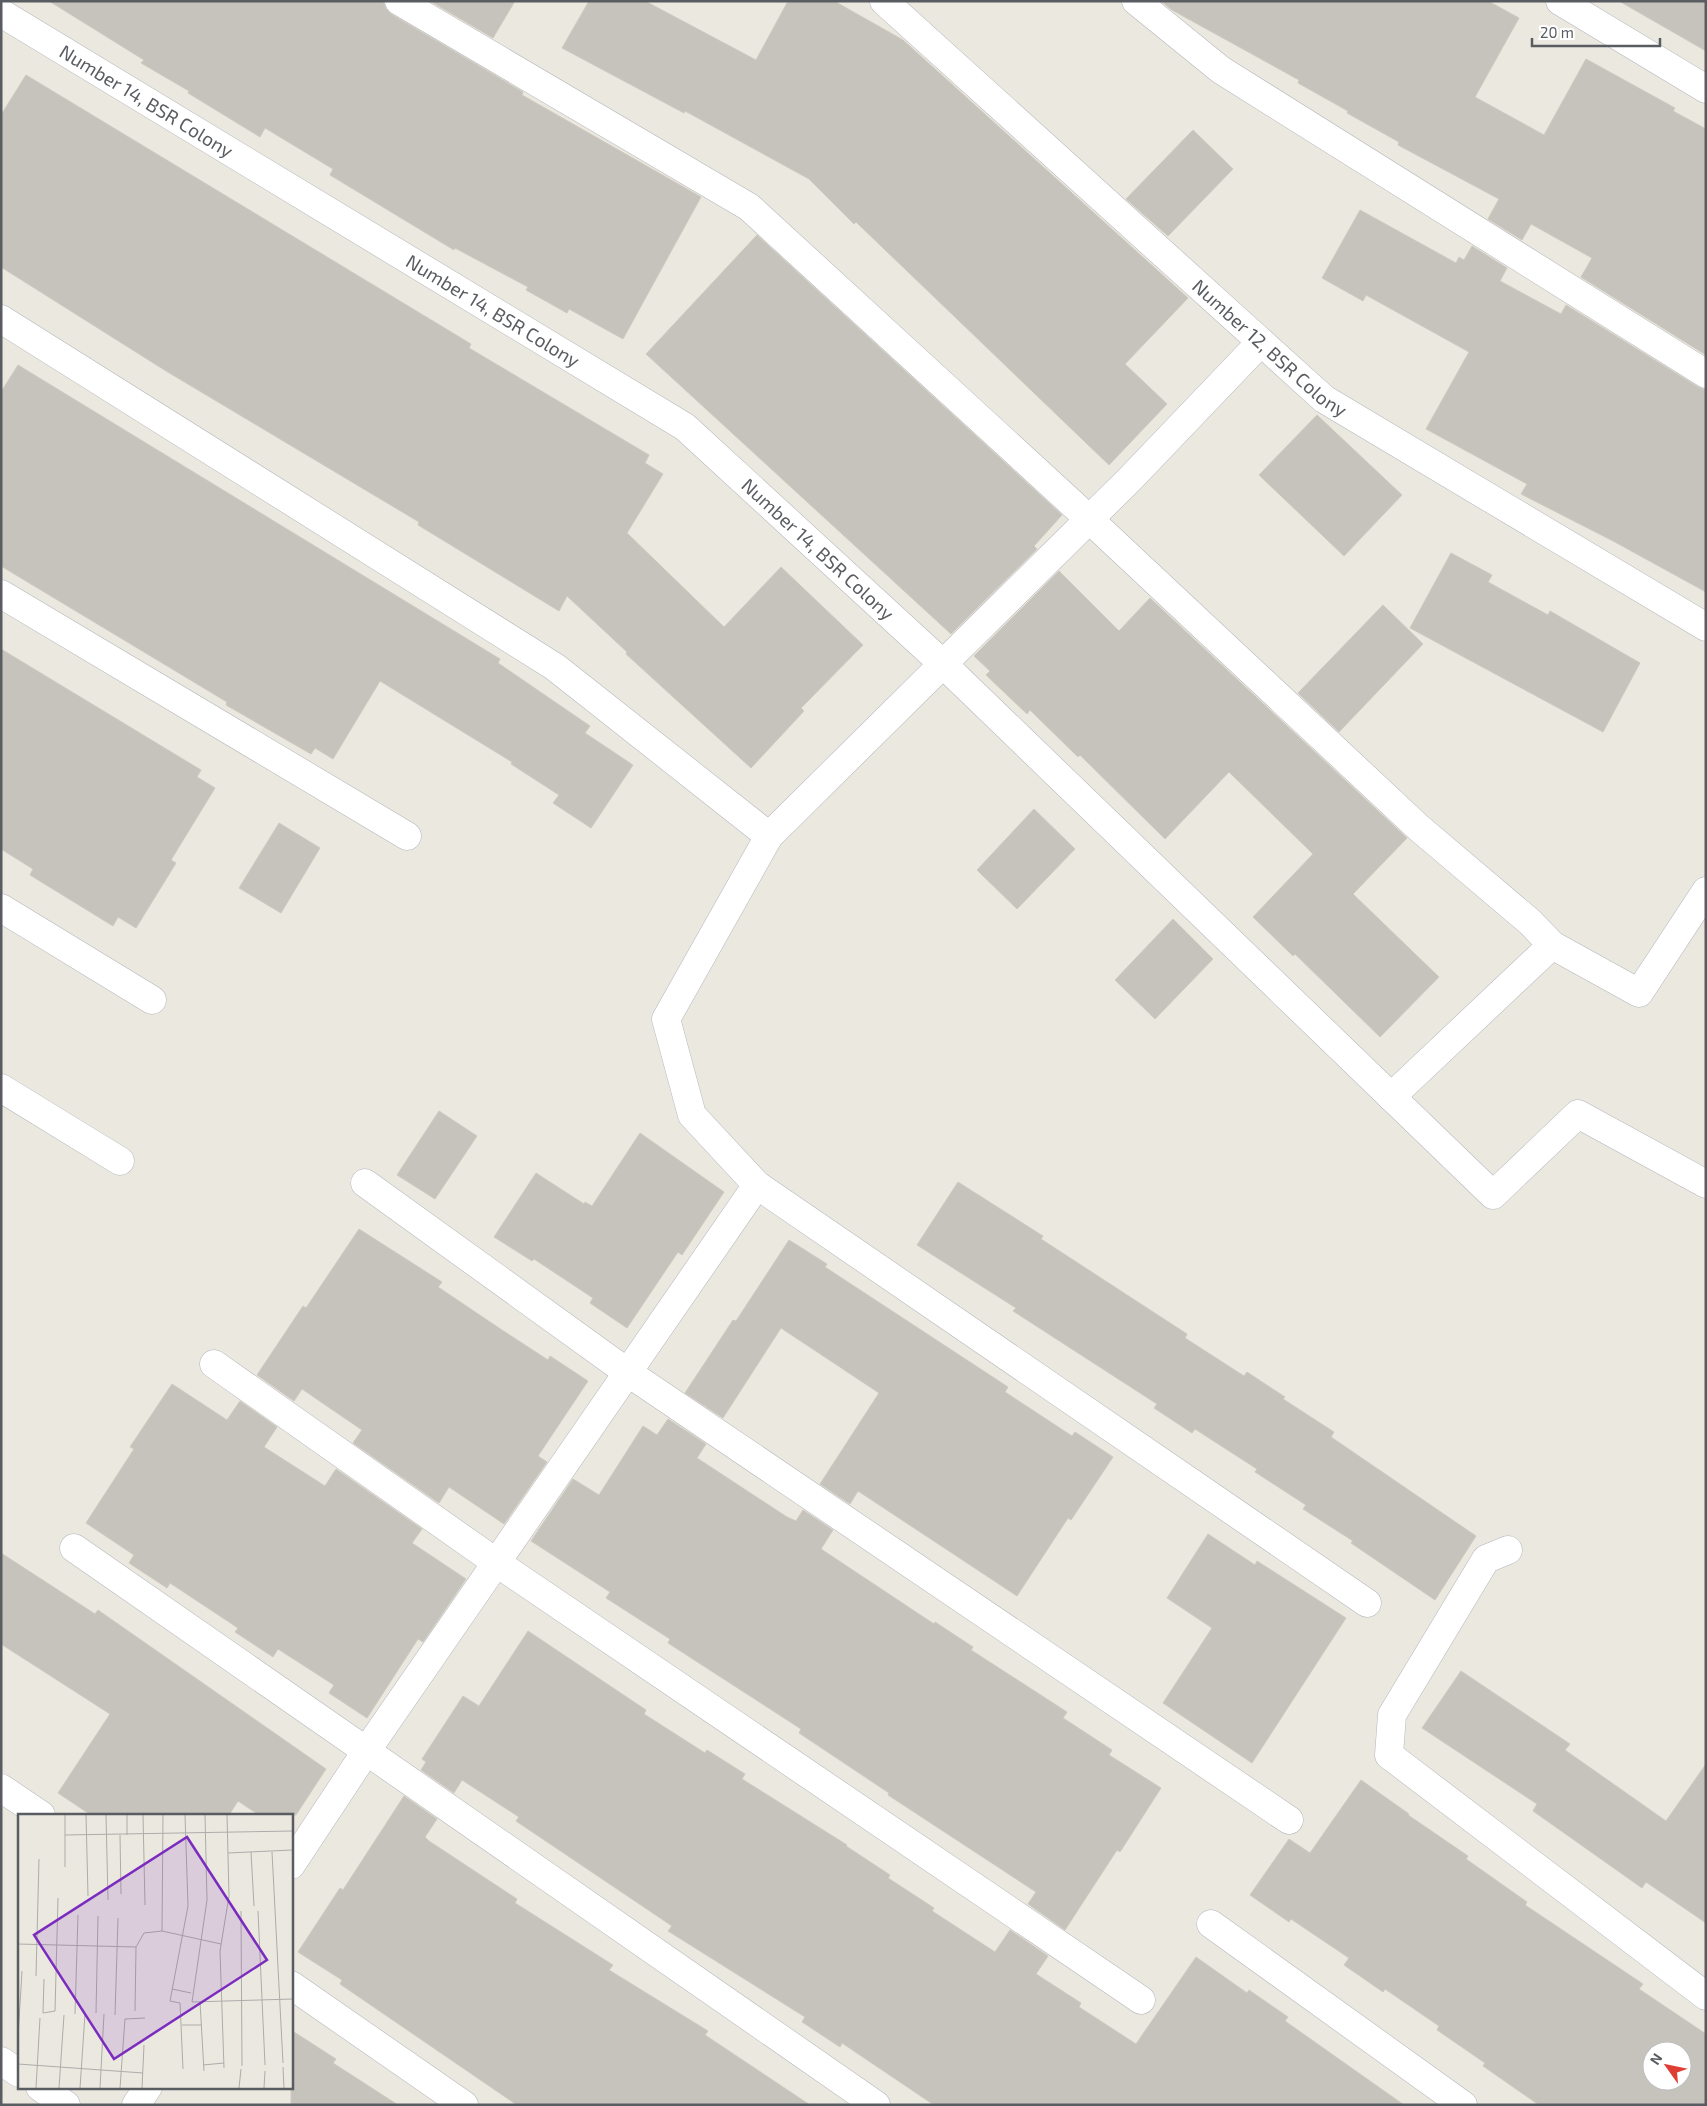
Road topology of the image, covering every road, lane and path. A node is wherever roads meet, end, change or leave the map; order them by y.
1 (400, 1) edge
2 (884, 1) edge
3 (1136, 1) edge
4 (1560, 1) edge
5 (1, 13) edge
6 (1706, 89) edge
7 (1, 319) edge
8 (1261, 342) junction
9 (1706, 374) edge
10 (1089, 519) junction
11 (1, 594) edge
12 (1706, 628) edge
13 (943, 664) junction
14 (407, 836) dead end
15 (769, 836) junction
16 (1702, 904) edge
17 (1, 908) edge
18 (1552, 944) junction
19 (152, 1000) dead end
20 (1, 1088) edge
21 (1391, 1097) junction
22 (120, 1161) dead end
23 (365, 1183) dead end
24 (1706, 1184) edge
25 (758, 1185) junction
26 (214, 1364) dead end
27 (627, 1372) junction
28 (74, 1548) dead end
29 (1508, 1550) dead end
30 (497, 1563) junction
31 (1367, 1603) dead end
32 (367, 1750) junction
33 (1, 1788) edge
34 (39, 1814) edge
35 (1289, 1820) dead end
36 (292, 1863) edge
37 (1211, 1924) dead end
38 (292, 1986) edge
39 (1706, 1996) edge
40 (1141, 2000) dead end
41 (1, 2061) edge
42 (18, 2072) edge
43 (41, 2088) edge
44 (147, 2088) edge
45 (66, 2105) edge
46 (136, 2105) edge
47 (464, 2105) edge
48 (876, 2105) edge
49 (1463, 2105) edge

1 - 10 street
2 - 8 street, Number 12, BSR Colony
3 - 9 street
4 - 6 street
5 - 13 street, Number 14, BSR Colony
7 - 15 street
8 - 10 street
8 - 12 street, Number 12, BSR Colony
10 - 13 street
10 - 18 street
11 - 14 street
13 - 15 street
13 - 21 street, Number 14, BSR Colony
15 - 25 street
16 - 18 street
17 - 19 street
18 - 21 street
20 - 22 street
21 - 24 street, Number 14, BSR Colony
23 - 27 street
25 - 27 street
25 - 31 street
26 - 30 street
27 - 30 street
27 - 35 street
28 - 32 street
29 - 39 street
30 - 32 street
30 - 40 street
32 - 36 street
32 - 48 street
33 - 34 street
37 - 49 street
38 - 47 street
41 - 42 street
43 - 45 street
44 - 46 street

